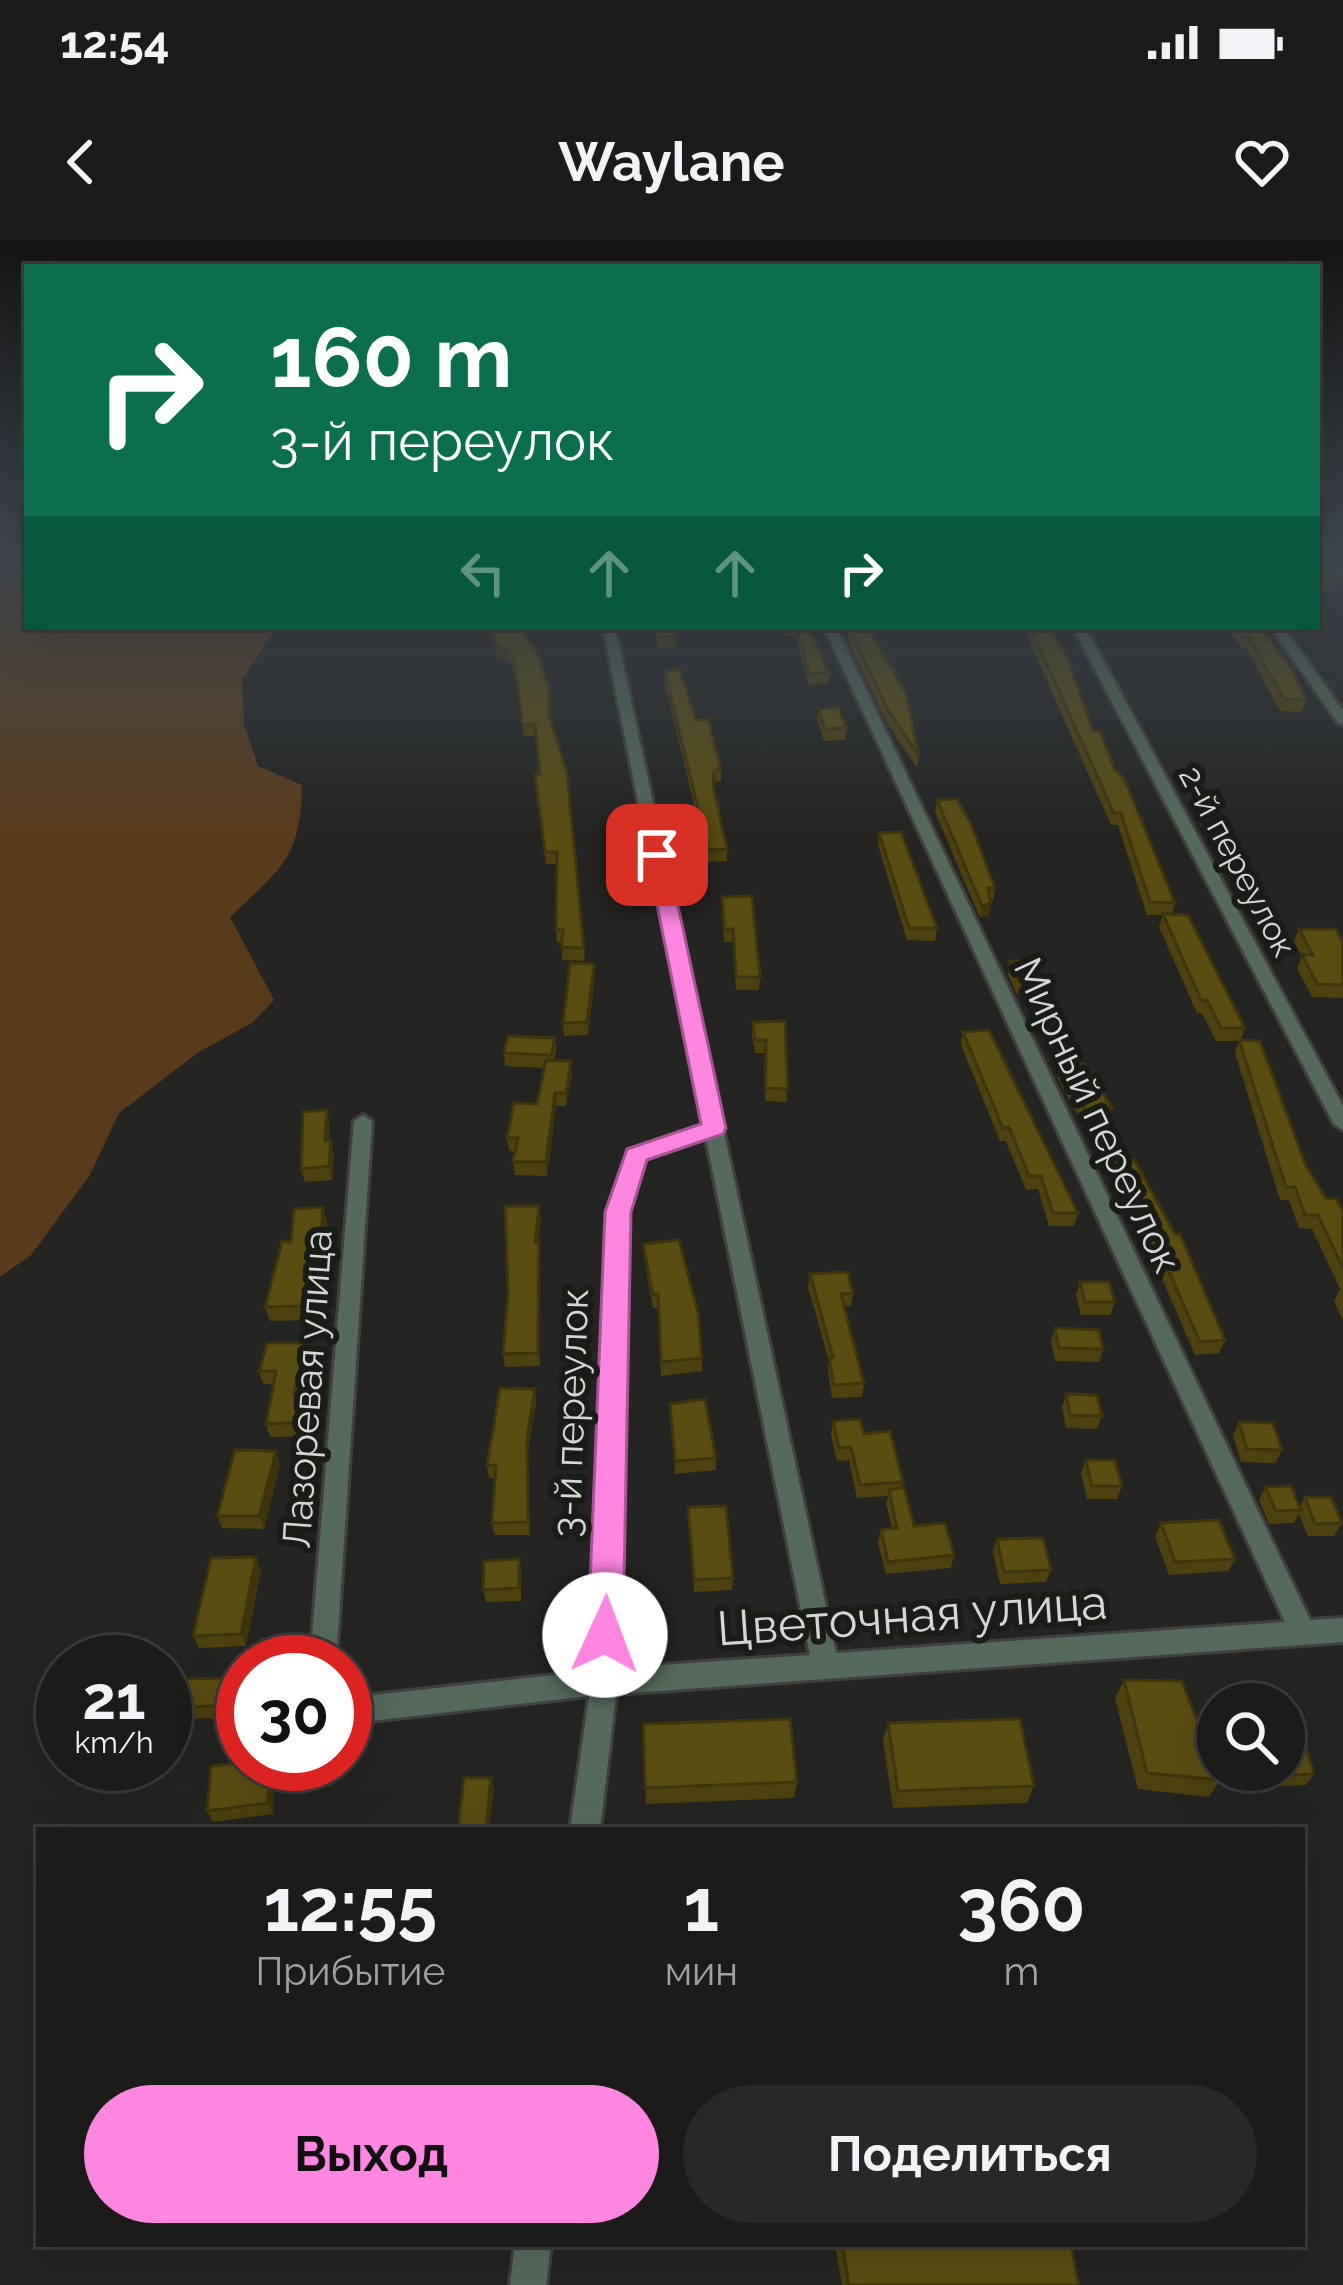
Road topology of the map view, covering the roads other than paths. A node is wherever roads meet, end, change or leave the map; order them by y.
1 (613, 646) edge
2 (839, 646) edge
3 (1089, 646) edge
4 (1291, 646) edge
5 (1343, 719) edge
6 (363, 1121) dead end
7 (1343, 1124) edge
8 (714, 1128) junction
9 (1343, 1630) edge
10 (1304, 1633) junction
11 (324, 1635) edge
12 (826, 1666) junction
13 (604, 1682) junction
14 (372, 1708) edge
15 (585, 1827) edge
16 (533, 2247) edge
17 (528, 2285) edge

1 - 8 street
2 - 10 street, Мирный переулок
3 - 7 street, 2-й переулок
4 - 5 street
6 - 11 street, Лазоревая улица
8 - 12 street
8 - 13 street, 3-й переулок
9 - 10 street, Цветочная улица
10 - 12 street, Цветочная улица
12 - 13 street, Цветочная улица
13 - 14 street, Цветочная улица
13 - 15 street, 3-й переулок
16 - 17 street

